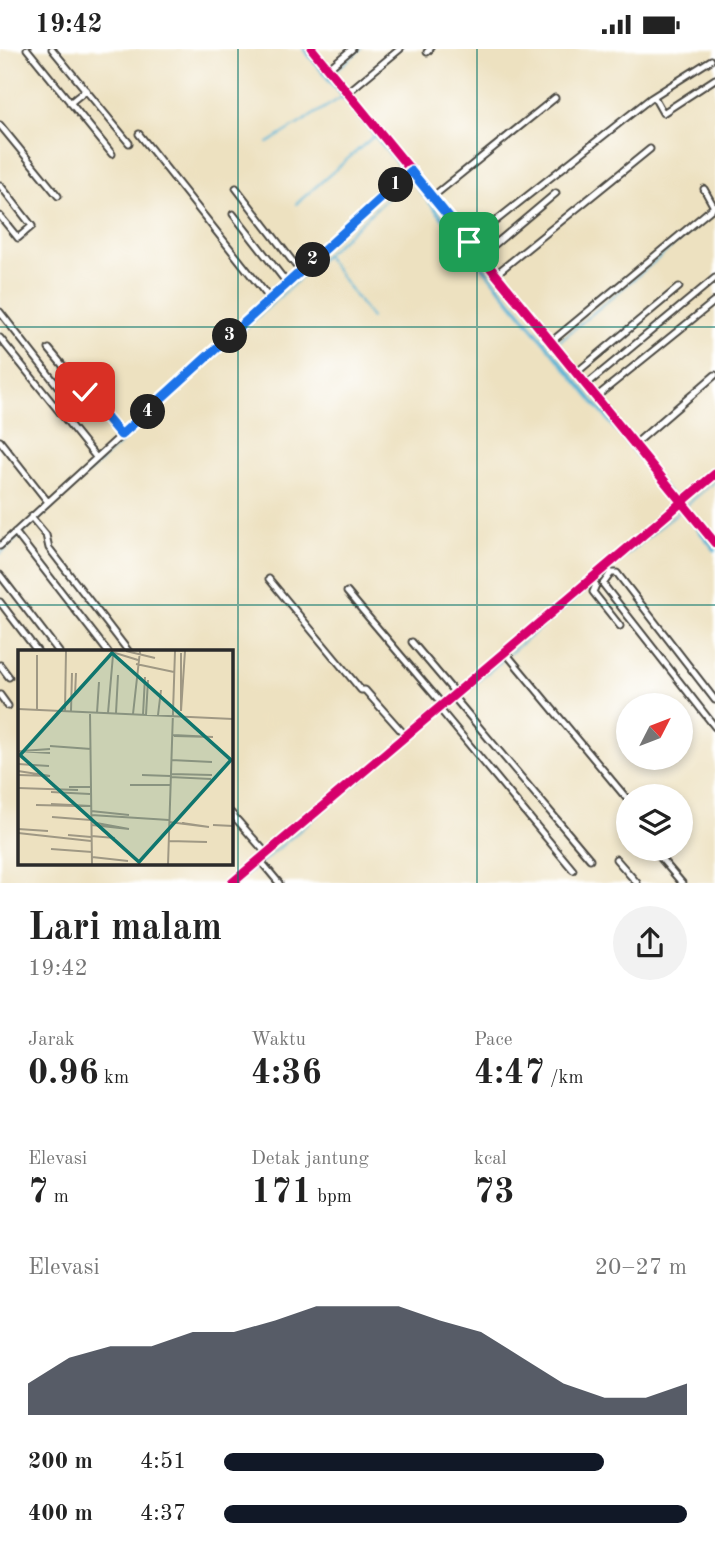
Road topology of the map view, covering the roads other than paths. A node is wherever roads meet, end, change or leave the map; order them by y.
1 (27, 49) edge
2 (52, 49) edge
3 (312, 49) edge
4 (352, 49) edge
5 (400, 49) edge
6 (711, 60) dead end
7 (328, 69) junction
8 (715, 79) edge
9 (86, 90) junction
10 (347, 93) junction
11 (654, 97) junction
12 (555, 98) dead end
13 (70, 103) junction
14 (0, 125) edge
15 (139, 134) dead end
16 (129, 143) dead end
17 (650, 149) dead end
18 (112, 154) dead end
19 (410, 172) junction
20 (0, 184) edge
21 (236, 188) dead end
22 (704, 189) dead end
23 (556, 193) dead end
24 (58, 197) dead end
25 (431, 198) junction
26 (714, 206) edge
27 (233, 214) dead end
28 (0, 216) edge
29 (469, 242) junction
30 (481, 256) junction
31 (300, 271) junction
32 (496, 274) junction
33 (715, 278) edge
34 (287, 282) junction
35 (680, 287) dead end
36 (270, 299) junction
37 (715, 300) edge
38 (0, 312) edge
39 (0, 338) edge
40 (553, 344) junction
41 (49, 349) dead end
42 (36, 357) junction
43 (24, 367) junction
44 (576, 373) junction
45 (715, 375) edge
46 (586, 386) junction
47 (64, 394) dead end
48 (596, 397) junction
49 (121, 435) junction
50 (0, 441) edge
51 (635, 444) junction
52 (2, 449) edge
53 (95, 456) junction
54 (715, 474) edge
55 (48, 502) junction
56 (680, 504) junction
57 (34, 520) junction
58 (715, 528) edge
59 (708, 534) junction
60 (17, 535) junction
61 (715, 543) edge
62 (0, 546) edge
63 (608, 570) junction
64 (0, 575) edge
65 (269, 579) dead end
66 (592, 581) junction
67 (347, 592) dead end
68 (0, 602) edge
69 (620, 626) dead end
70 (412, 642) dead end
71 (36, 650) edge
72 (54, 650) edge
73 (106, 650) edge
74 (126, 650) edge
75 (507, 654) junction
76 (0, 665) edge
77 (9, 677) dead end
78 (0, 695) edge
79 (455, 697) junction
80 (715, 700) edge
81 (8, 706) dead end
82 (440, 708) junction
83 (715, 727) edge
84 (405, 735) junction
85 (616, 786) edge
86 (233, 815) edge
87 (266, 853) junction
88 (590, 859) dead end
89 (261, 861) junction
90 (618, 861) edge
91 (663, 861) edge
92 (573, 870) dead end
93 (232, 883) edge
94 (279, 883) edge
95 (637, 883) edge
96 (682, 883) edge

1 - 13 street
2 - 9 street
3 - 7 street
4 - 7 street
5 - 10 street
6 - 11 street
7 - 10 street
8 - 11 street
9 - 13 street
9 - 16 street
10 - 19 street
11 - 29 street
12 - 25 street
13 - 18 street
14 - 24 street
15 - 36 street
17 - 32 street
19 - 25 street
19 - 31 street
20 - 28 street
21 - 31 street
22 - 26 street
23 - 30 street
25 - 29 street
26 - 40 street
27 - 34 street
29 - 30 street
30 - 32 street
31 - 34 street
32 - 40 street
33 - 46 street
34 - 36 street
35 - 44 street
36 - 49 street
37 - 48 street
38 - 42 street
39 - 43 street
40 - 44 street
41 - 49 street
42 - 43 street
42 - 47 street
43 - 53 street
44 - 46 street
45 - 51 street
46 - 48 street
48 - 51 street
49 - 53 street
50 - 52 street
51 - 56 street
52 - 55 street
53 - 55 street
54 - 56 street
55 - 57 street
56 - 59 street
56 - 63 street
57 - 60 street
57 - 74 street
58 - 59 street
59 - 61 street
60 - 62 street
60 - 73 street
63 - 66 street
63 - 80 street
63 - 83 street
64 - 72 street
65 - 84 street
66 - 69 street
66 - 75 street
67 - 82 street
68 - 71 street
70 - 79 street
75 - 79 street
75 - 85 street
76 - 77 street
78 - 81 street
79 - 82 street
79 - 88 street
82 - 84 street
82 - 92 street
84 - 87 street
86 - 87 street
87 - 89 street
89 - 93 street
89 - 94 street
90 - 95 street
91 - 96 street

